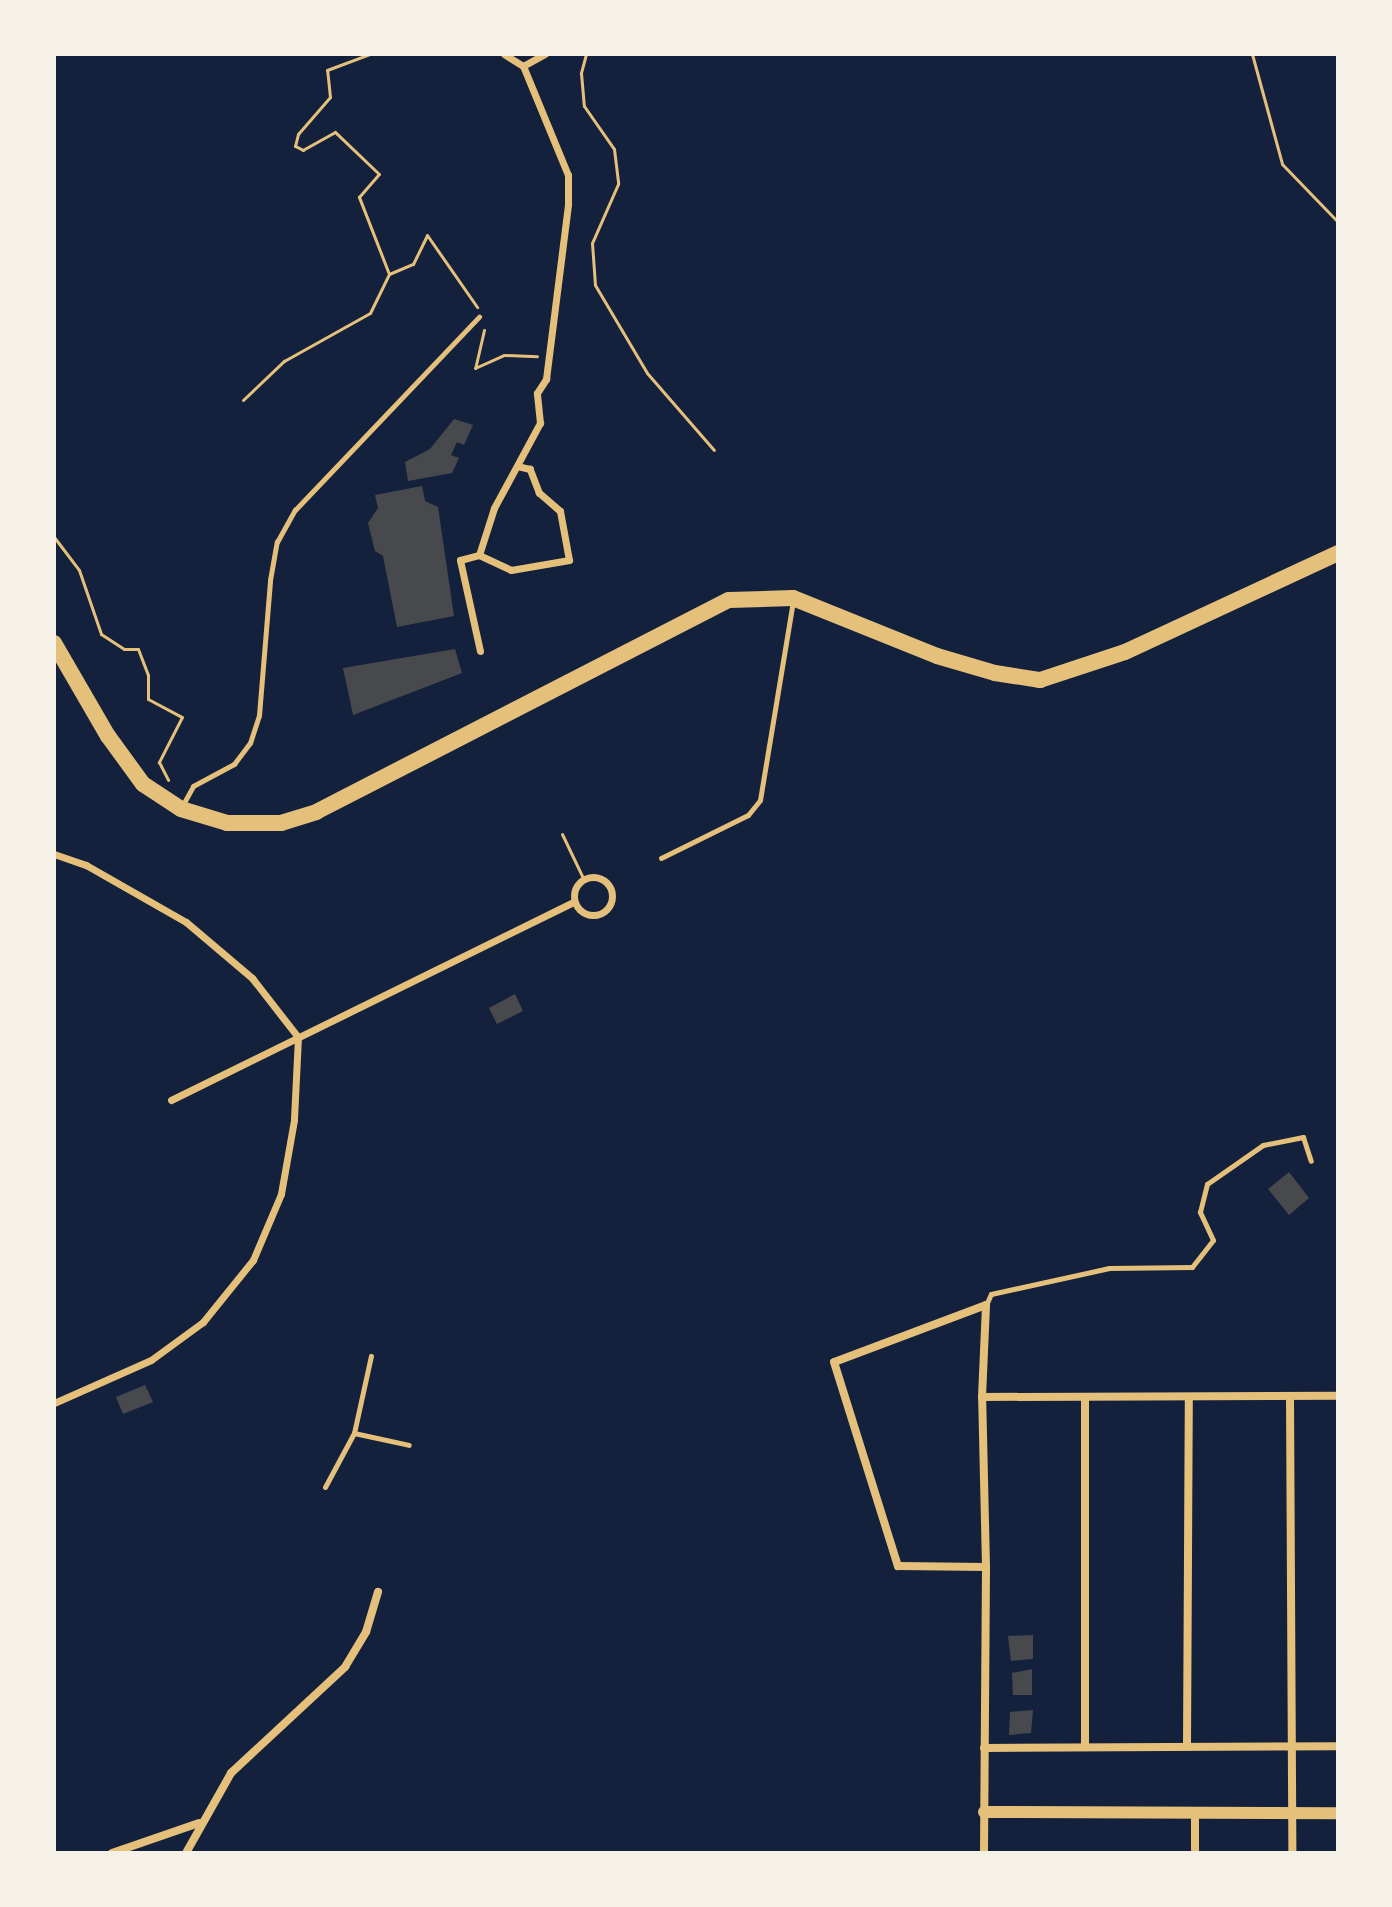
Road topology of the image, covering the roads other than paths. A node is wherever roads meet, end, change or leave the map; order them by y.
1 (504, 54) edge
2 (545, 54) edge
3 (523, 66) junction
4 (479, 317) road end
5 (517, 466) junction
6 (1338, 553) edge
7 (479, 555) junction
8 (793, 598) junction
9 (54, 643) edge
10 (480, 651) dead end
11 (181, 809) junction
12 (54, 854) edge
13 (661, 858) dead end
14 (574, 902) junction
15 (298, 1037) junction
16 (171, 1100) dead end
17 (1311, 1161) dead end
18 (986, 1305) junction
19 (371, 1356) dead end
20 (1290, 1396) junction
21 (1338, 1396) edge
22 (982, 1397) junction
23 (1085, 1397) junction
24 (1189, 1397) junction
25 (54, 1403) edge
26 (354, 1433) junction
27 (409, 1445) dead end
28 (325, 1487) dead end
29 (986, 1567) junction
30 (378, 1592) dead end
31 (1085, 1744) junction
32 (1289, 1745) junction
33 (1187, 1746) junction
34 (1338, 1746) edge
35 (984, 1748) junction
36 (984, 1812) junction
37 (1195, 1812) junction
38 (1291, 1813) junction
39 (1338, 1813) edge
40 (199, 1823) junction
41 (112, 1853) edge
42 (186, 1853) edge
43 (984, 1853) edge
44 (1195, 1853) edge
45 (1292, 1853) edge

1 - 3 street
2 - 3 street
3 - 5 street
4 - 11 lane
5 - 7 street
5 - 7 street
6 - 8 main road
7 - 10 street
8 - 11 main road
8 - 13 lane
9 - 11 main road
12 - 15 street
14 - 14 street
14 - 15 street
15 - 16 street
15 - 25 street
17 - 18 lane
18 - 22 street
18 - 29 street
19 - 26 lane
20 - 21 street
20 - 24 street
20 - 32 street
22 - 23 street
22 - 29 street
23 - 24 street
23 - 31 street
24 - 33 street
26 - 27 lane
26 - 28 lane
29 - 35 street
30 - 40 street
31 - 33 street
31 - 35 street
32 - 33 street
32 - 34 street
32 - 38 street
35 - 36 street
36 - 37 street
36 - 43 street
37 - 38 street
37 - 44 street
38 - 39 street
38 - 45 street
40 - 41 street
40 - 42 street

